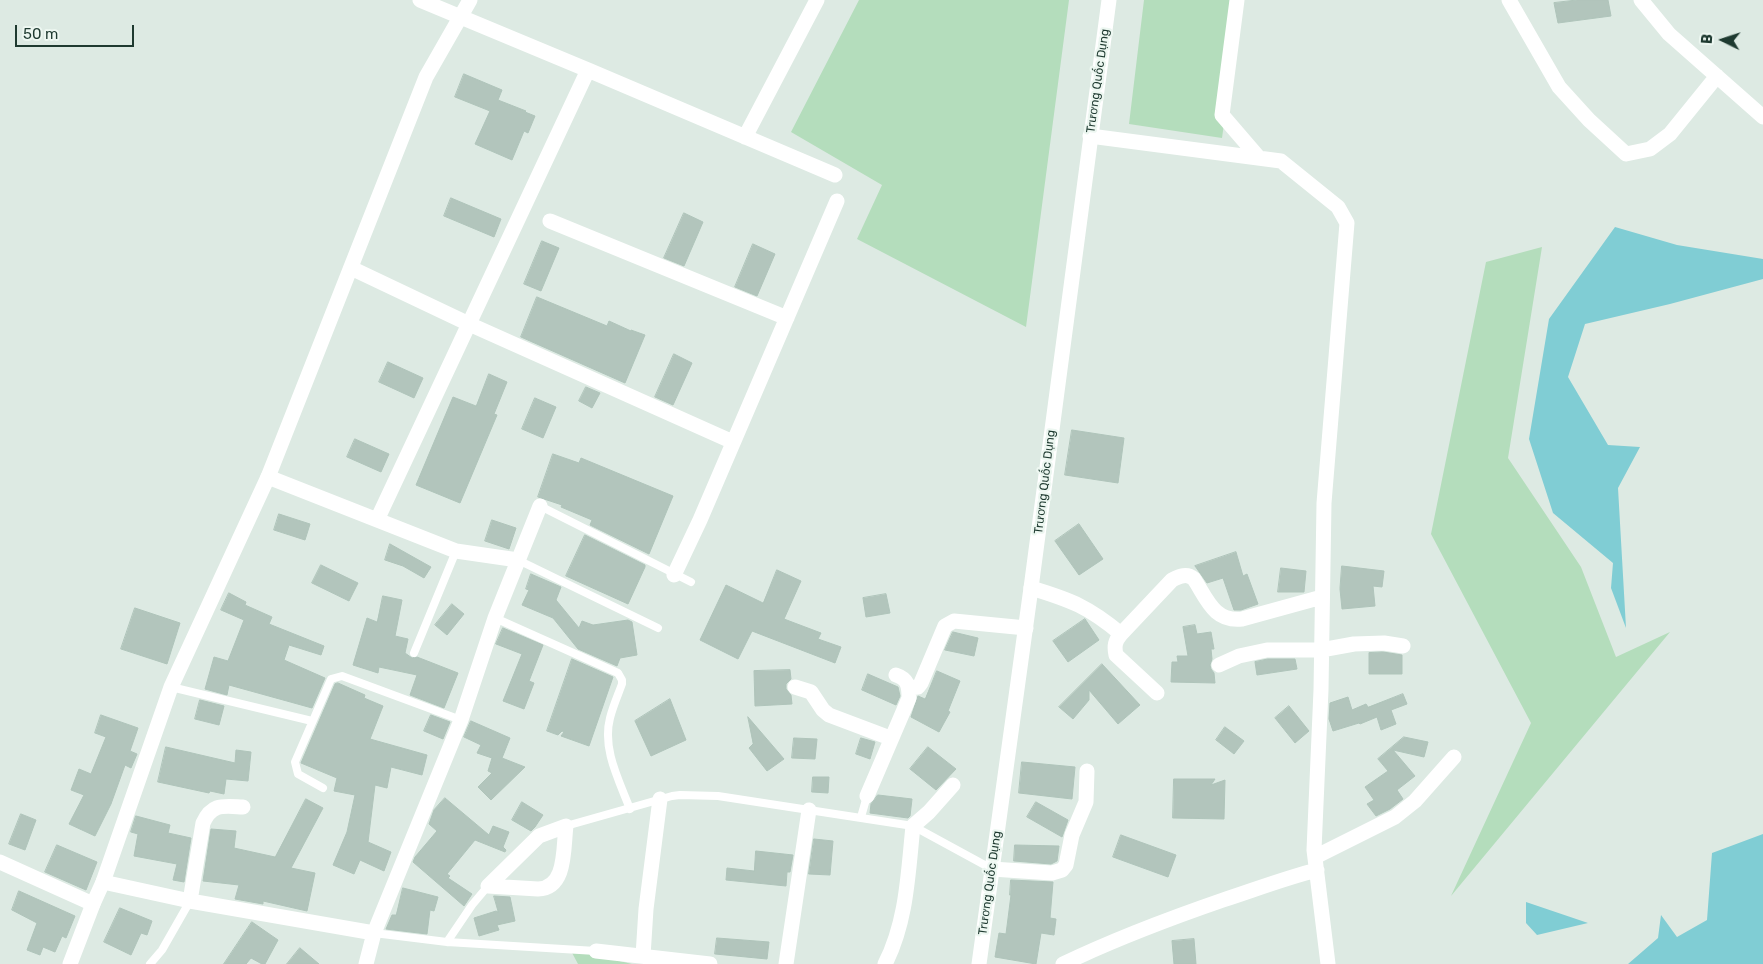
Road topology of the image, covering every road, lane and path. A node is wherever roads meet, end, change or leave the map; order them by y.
1 (420, 0) edge
2 (470, 0) edge
3 (817, 0) edge
4 (1109, 0) edge
5 (1237, 0) edge
6 (1509, 0) edge
7 (1641, 0) edge
8 (460, 17) junction
9 (588, 70) junction
10 (1717, 76) junction
11 (1763, 117) edge
12 (1090, 136) junction
13 (745, 137) junction
14 (1259, 158) junction
15 (835, 175) dead end
16 (837, 201) dead end
17 (550, 222) dead end
18 (351, 268) junction
19 (787, 318) junction
20 (469, 324) junction
21 (734, 442) junction
22 (268, 477) junction
23 (540, 506) joint
24 (377, 520) junction
25 (456, 551) junction
26 (518, 560) junction
27 (674, 575) junction
28 (691, 582) dead end
29 (1031, 588) junction
30 (1322, 597) junction
31 (495, 618) junction
32 (658, 628) dead end
33 (1026, 628) junction
34 (1121, 634) junction
35 (1404, 646) dead end
36 (1321, 650) junction
37 (414, 654) dead end
38 (1220, 665) dead end
39 (896, 675) dead end
40 (171, 687) junction
41 (795, 687) dead end
42 (909, 688) junction
43 (1157, 693) dead end
44 (462, 720) junction
45 (312, 721) junction
46 (890, 738) junction
47 (1454, 756) dead end
48 (1088, 771) dead end
49 (953, 785) dead end
50 (323, 788) dead end
51 (866, 796) joint
52 (660, 799) junction
53 (243, 807) dead end
54 (630, 809) junction
55 (809, 810) junction
56 (861, 817) junction
57 (566, 826) junction
58 (913, 826) junction
59 (0, 862) edge
60 (1316, 864) junction
61 (992, 869) junction
62 (103, 882) junction
63 (488, 886) junction
64 (190, 902) junction
65 (93, 904) junction
66 (374, 933) junction
67 (447, 942) junction
68 (1096, 948) junction
69 (596, 951) joint
70 (643, 956) junction
71 (70, 964) edge
72 (150, 964) edge
73 (366, 964) edge
74 (710, 964) edge
75 (786, 964) edge
76 (885, 964) edge
77 (979, 964) edge
78 (1063, 964) edge
79 (1097, 964) edge
80 (1328, 964) edge

1 - 8 street
2 - 8 street
3 - 13 street
4 - 12 street, Trương Quốc Dụng
5 - 14 street
6 - 10 street
7 - 10 street
8 - 9 street
8 - 18 street
9 - 13 street
9 - 20 street
10 - 11 street
12 - 14 street
12 - 29 street, Trương Quốc Dụng
13 - 15 street
14 - 30 street
16 - 19 street
17 - 19 street
18 - 20 street
18 - 22 street
19 - 21 street
20 - 21 street
20 - 24 street
21 - 27 street
22 - 24 street
22 - 40 street
23 - 26 street
23 - 27 lane
24 - 25 street
25 - 26 street
25 - 37 lane
26 - 31 street
26 - 32 lane
27 - 28 lane
29 - 33 street, Trương Quốc Dụng
29 - 34 street
30 - 34 street
30 - 36 street
31 - 44 street
31 - 54 lane
33 - 42 street
33 - 61 street, Trương Quốc Dụng
34 - 43 street
35 - 36 street
36 - 38 street
36 - 60 street
39 - 42 street
40 - 45 lane
40 - 62 street
41 - 46 street
42 - 46 street
44 - 45 lane
44 - 66 street
45 - 50 lane
46 - 51 street
47 - 60 street
48 - 61 street
49 - 58 street
51 - 56 lane
52 - 54 lane
52 - 55 lane
52 - 70 street
53 - 64 street
54 - 57 lane
55 - 56 lane
55 - 75 street
56 - 58 lane
57 - 63 street
57 - 63 street
58 - 61 lane
58 - 76 street
59 - 65 street
60 - 68 street
60 - 80 street
61 - 77 street, Trương Quốc Dụng
62 - 64 street
62 - 65 street
63 - 67 lane
64 - 66 street
64 - 72 lane
65 - 71 street
66 - 67 lane
66 - 73 street
67 - 69 lane
68 - 78 street
68 - 79 street
69 - 70 street
70 - 74 street

